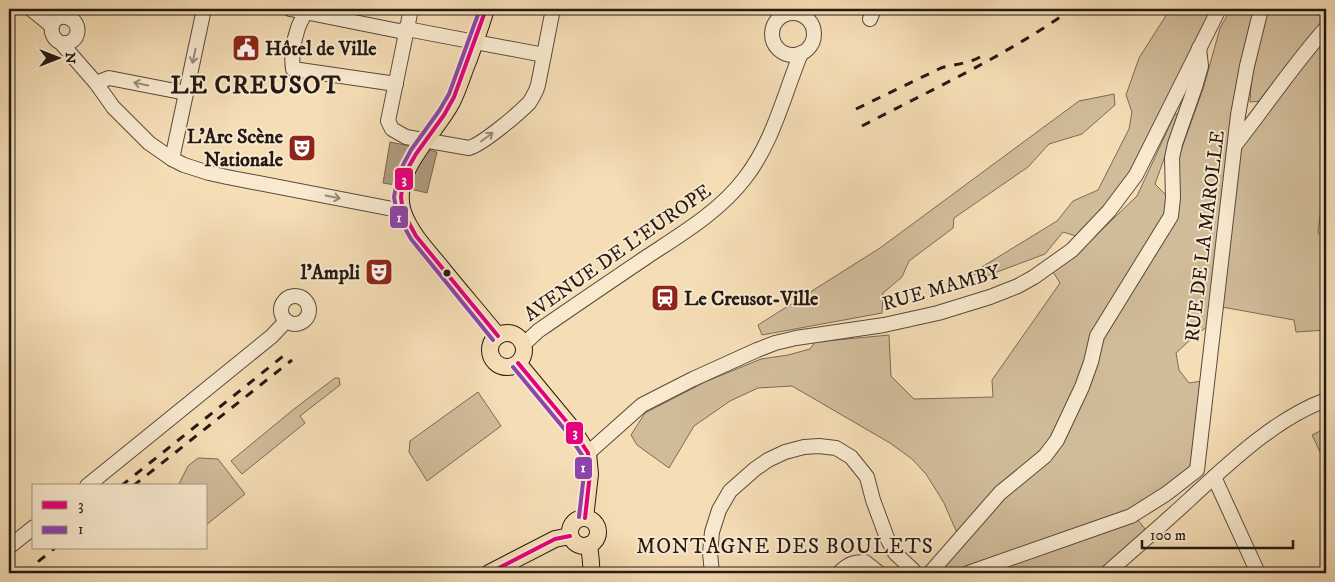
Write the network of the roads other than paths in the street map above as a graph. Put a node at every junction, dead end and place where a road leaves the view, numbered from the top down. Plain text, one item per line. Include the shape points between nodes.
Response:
1 (31, 9) edge
2 (204, 9) edge
3 (290, 9) edge
4 (332, 9) edge
5 (411, 9) edge
6 (486, 9) edge
7 (553, 9) edge
8 (1219, 9) edge
9 (1261, 9) edge
10 (306, 10) edge
11 (784, 12) edge
12 (800, 12) edge
13 (64, 16) edge
14 (1326, 28) edge
15 (407, 29) junction
16 (75, 39) junction
17 (475, 42) junction
18 (61, 43) junction
19 (1199, 48) junction
20 (783, 52) junction
21 (801, 53) junction
22 (544, 55) junction
23 (96, 83) junction
24 (396, 84) junction
25 (788, 85) junction
26 (186, 93) junction
27 (425, 141) junction
28 (1234, 146) junction
29 (172, 159) junction
30 (403, 211) junction
31 (286, 321) dead end
32 (498, 336) junction
33 (523, 345) junction
34 (521, 367) junction
35 (1326, 400) edge
36 (588, 454) junction
37 (1214, 477) junction
38 (89, 484) edge
39 (585, 518) junction
40 (32, 529) edge
41 (570, 536) junction
42 (589, 545) junction
43 (9, 547) edge
44 (489, 573) edge
45 (591, 573) edge
46 (712, 573) edge
47 (839, 573) edge
48 (879, 573) edge
49 (913, 573) edge
50 (930, 573) edge
51 (968, 573) edge
52 (1107, 573) edge
53 (1258, 573) edge

1 - 13 street
2 -> 26 street
3 - 10 street
4 - 15 street via 401,23
5 - 15 street
6 - 17 main road
7 - 22 street
8 - 19 street, RUE MAMBY
9 - 28 street, RUE DE LA MAROLLE via 1247,66
10 - 15 street via 399,31
10 - 24 street via 291,60 293,69
11 - 12 street
11 - 20 street via 772,35
12 - 21 street via 810,22 814,34 810,46
13 - 16 street via 77,26
13 - 18 street via 51,30 54,39
14 - 28 street
15 - 17 street
15 - 24 street
16 - 18 street
16 - 23 street
17 - 22 street
17 - 27 main road via 457,91
18 - 23 street
19 - 36 street, RUE MAMBY via 1136,175 1109,211 1072,250 1034,278 990,297 938,313 796,338 757,350 642,405
19 - 50 street via 1201,66 1172,158 1171,216 1097,336 1082,387 1057,440 1045,456 1000,492
20 - 21 street
20 - 25 street, AVENUE DE L'EUROPE
21 - 25 street, AVENUE DE L'EUROPE
27 -> 22 street via 469,148 483,141 532,98
26 -> 23 street via 109,78
23 - 29 street via 133,128
24 - 27 street via 388,121 392,129 406,138
25 - 33 street, AVENUE DE L'EUROPE via 774,129 746,177 726,200 694,226 538,331
26 - 29 street
27 - 30 main road via 403,183
28 - 51 street, RUE DE LA MAROLLE via 1197,470 1131,516
29 -> 30 street via 209,173
30 - 32 main road via 422,245
31 - 38 street via 272,336
32 - 33 main road via 513,334
32 - 34 main road via 491,343 491,358 503,367
33 - 34 main road
34 - 36 main road via 571,427
35 - 37 street via 1305,408 1276,426
36 - 39 main road via 590,474
37 - 52 street
37 - 53 street
39 - 41 main road via 573,523
39 - 42 main road via 594,522 598,530 596,539
40 - 43 street
41 - 42 main road via 576,544
41 - 44 main road via 555,539
42 - 45 main road
46 - 49 street via 712,532 730,491 768,460 785,452 820,446 836,448 851,457 867,477 887,538 895,553
47 - 48 street via 854,562 865,562

